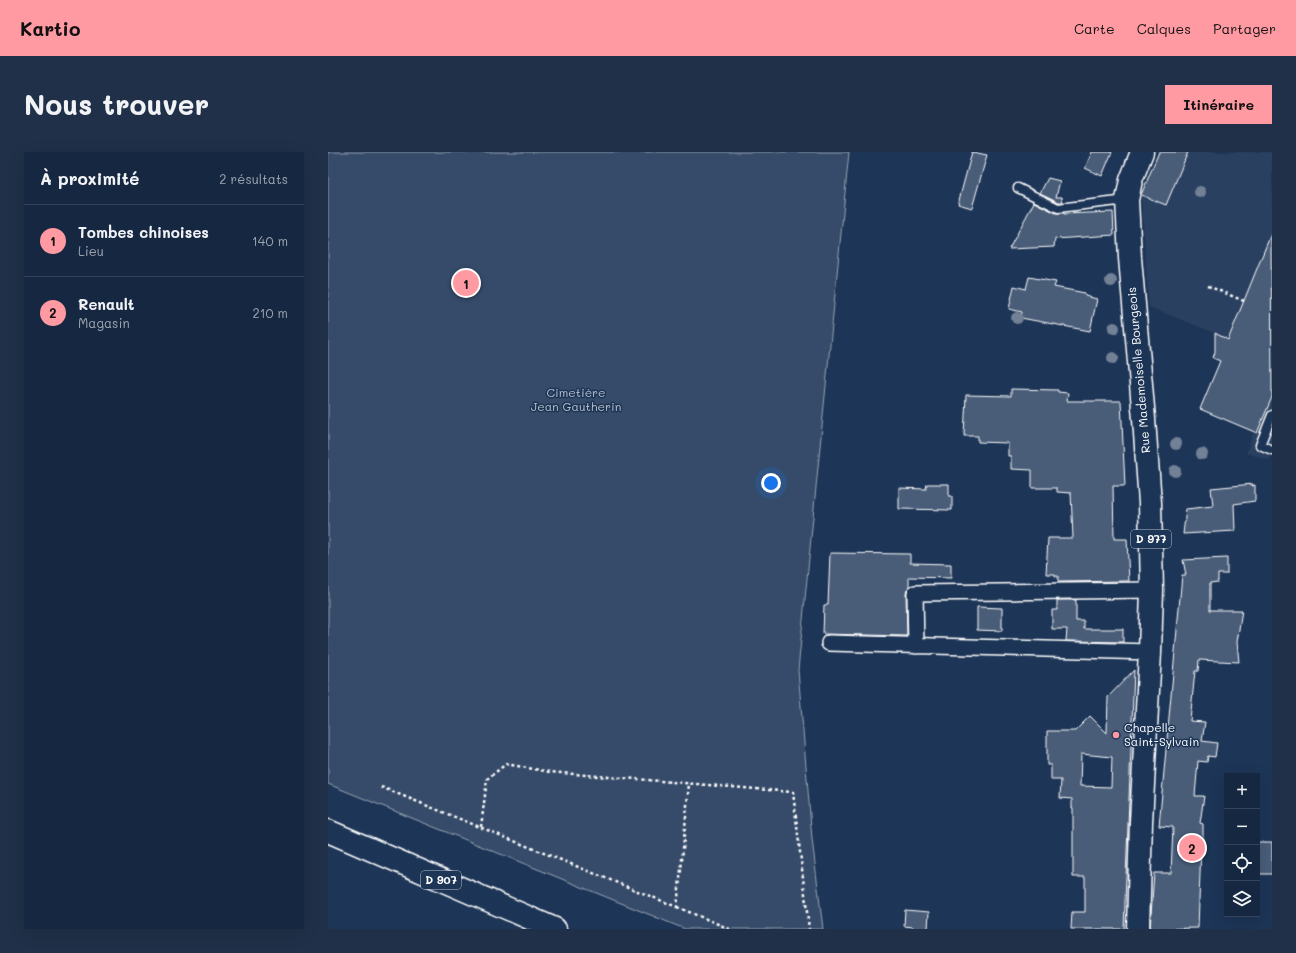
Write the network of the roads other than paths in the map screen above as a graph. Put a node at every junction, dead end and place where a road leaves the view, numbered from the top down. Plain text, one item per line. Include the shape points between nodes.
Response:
1 (1142, 152) edge
2 (1018, 188) dead end
3 (1128, 200) junction
4 (1272, 415) edge
5 (1271, 449) edge
6 (1152, 590) junction
7 (829, 643) dead end
8 (916, 646) junction
9 (1150, 652) junction
10 (328, 830) edge
11 (555, 929) edge
12 (1138, 929) edge

1 - 3 main road, Rue Mademoiselle Bourgeois / D 977 via 1131,180
2 - 3 lane via 1058,208
3 - 6 main road, Rue Mademoiselle Bourgeois / D 977 via 1130,258 1150,503
4 - 5 lane via 1260,445
6 - 8 street via 915,593
6 - 9 main road, Rue Mademoiselle Bourgeois / D 977
7 - 8 street
8 - 9 street
9 - 12 main road, Rue Mademoiselle Bourgeois / D 977
10 - 11 main road, D 907

